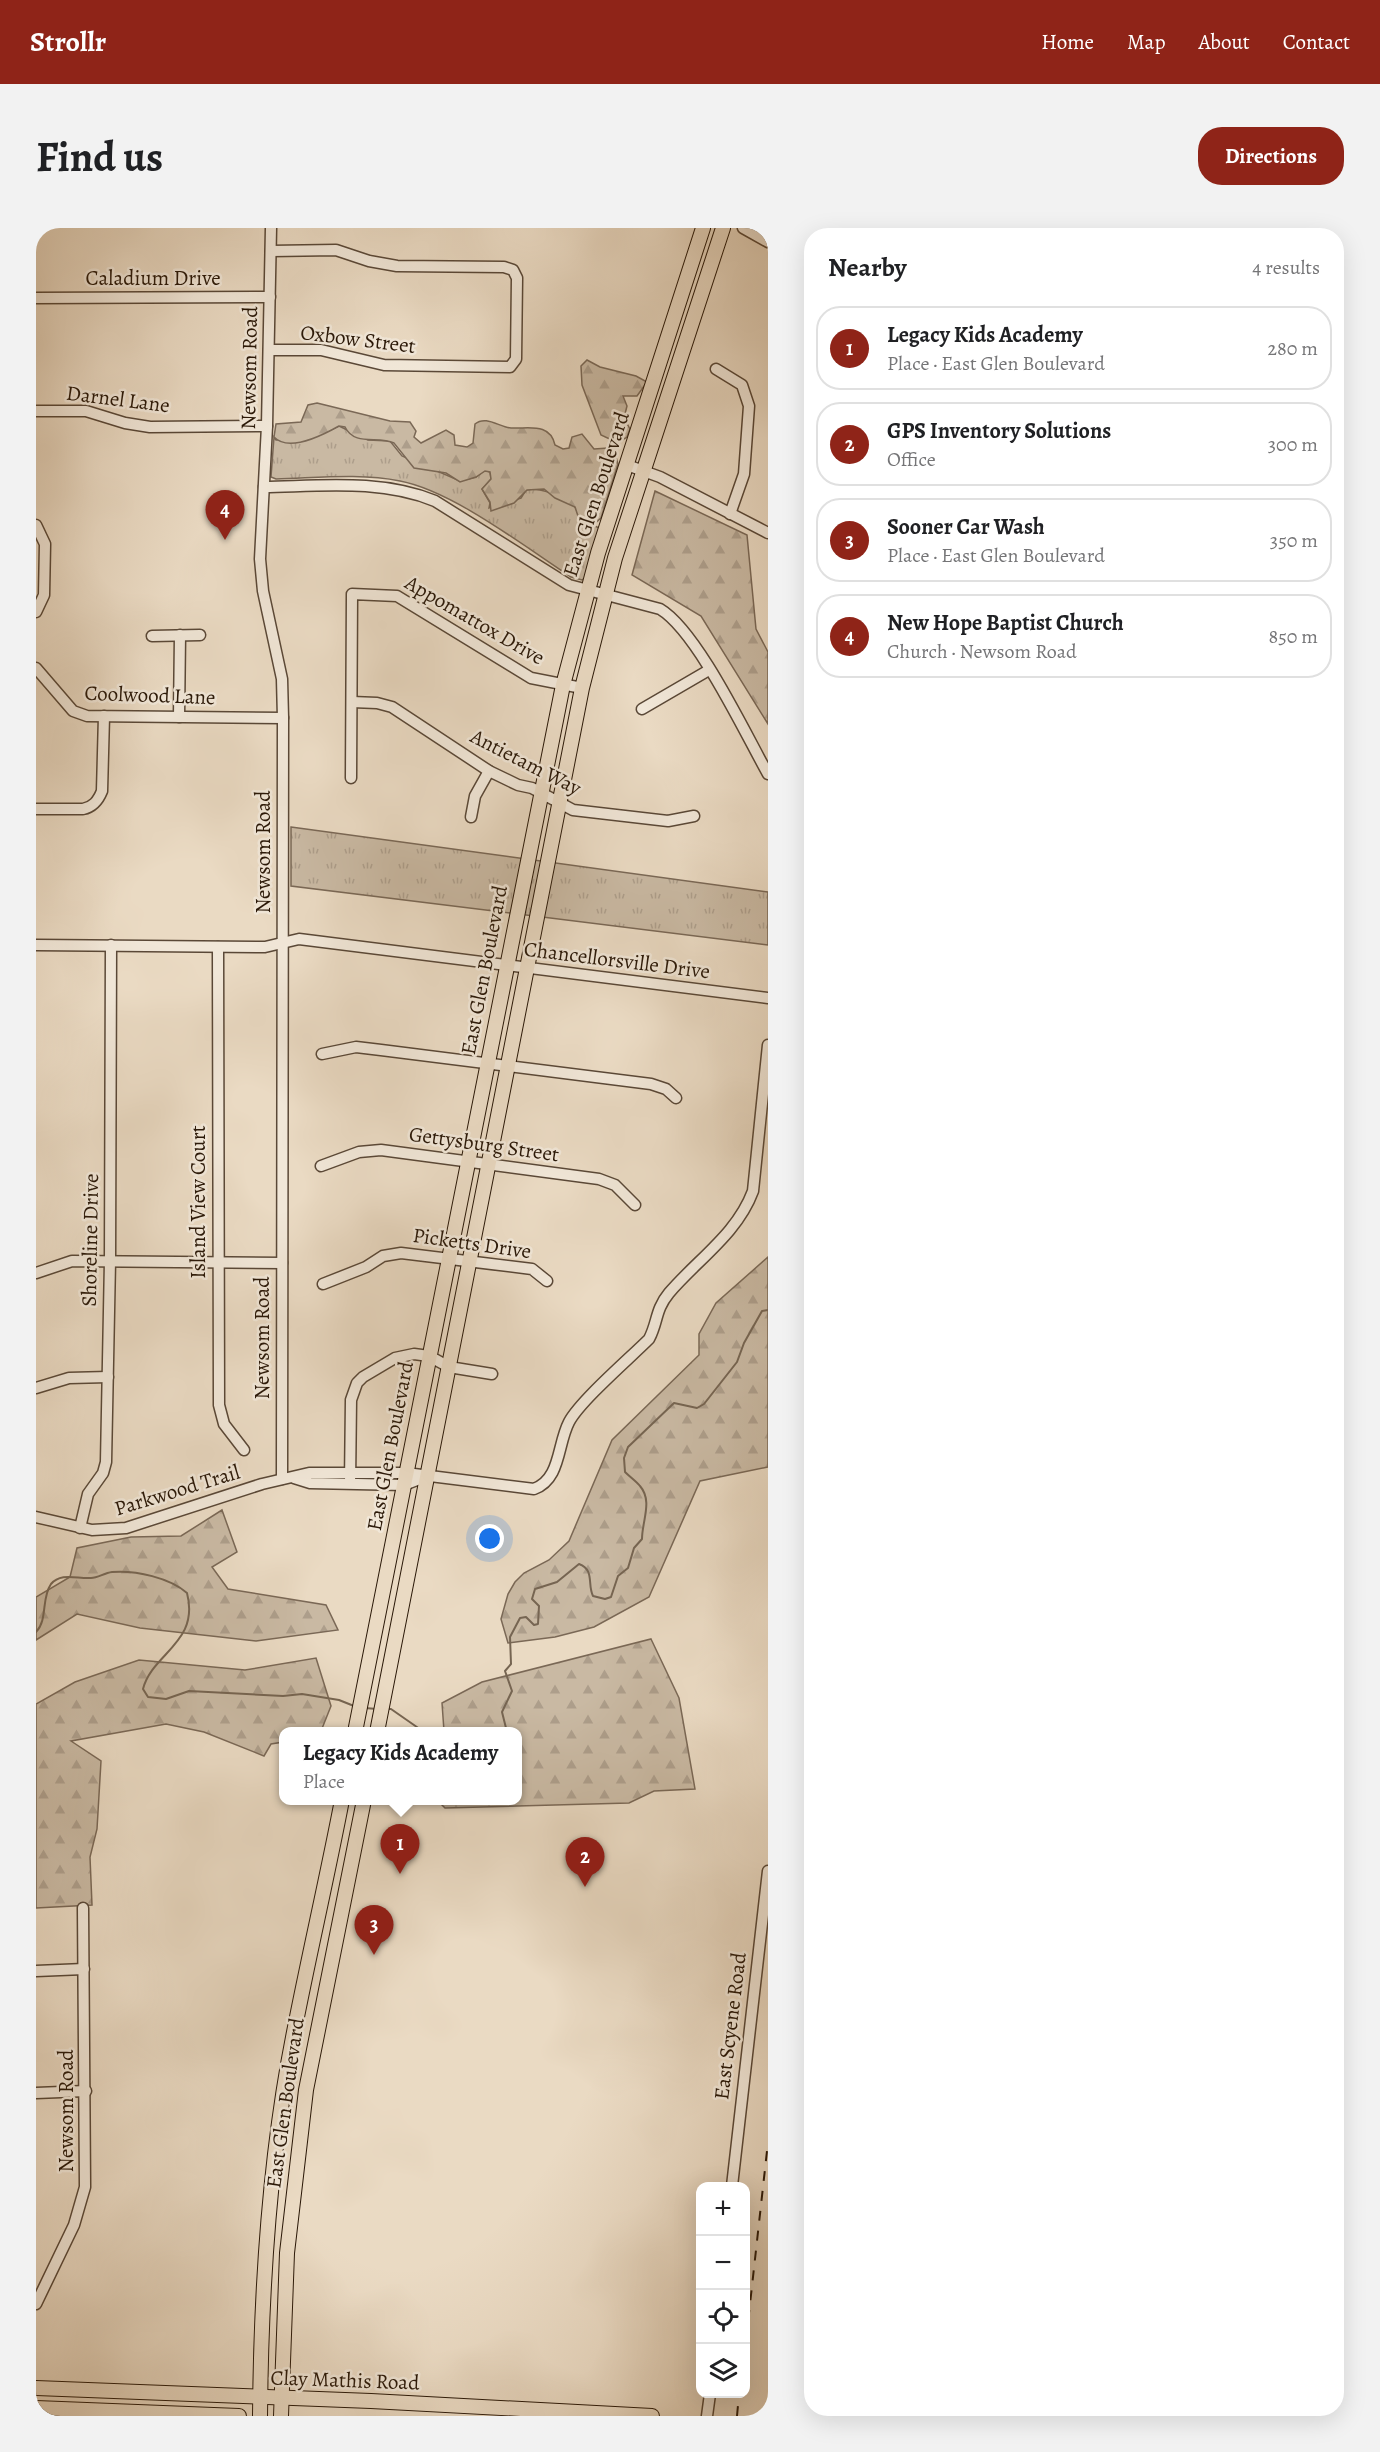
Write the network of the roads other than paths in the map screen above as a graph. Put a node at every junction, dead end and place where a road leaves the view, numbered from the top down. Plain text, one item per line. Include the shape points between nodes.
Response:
1 (271, 228) edge
2 (703, 228) edge
3 (723, 228) edge
4 (743, 228) edge
5 (768, 242) edge
6 (271, 251) junction
7 (270, 297) junction
8 (36, 298) edge
9 (269, 350) junction
10 (716, 369) dead end
11 (36, 411) edge
12 (267, 426) junction
13 (627, 465) junction
14 (644, 471) junction
15 (264, 487) junction
16 (730, 514) junction
17 (36, 525) edge
18 (768, 533) edge
19 (587, 590) junction
20 (605, 595) junction
21 (36, 612) edge
22 (180, 635) junction
23 (200, 635) dead end
24 (152, 636) dead end
25 (36, 668) edge
26 (710, 670) junction
27 (563, 686) junction
28 (582, 688) junction
29 (352, 702) junction
30 (642, 709) dead end
31 (104, 716) junction
32 (179, 717) junction
33 (283, 718) junction
34 (489, 771) junction
35 (768, 774) edge
36 (351, 778) dead end
37 (541, 792) junction
38 (560, 804) junction
39 (36, 809) edge
40 (693, 816) dead end
41 (471, 817) dead end
42 (282, 941) junction
43 (36, 945) edge
44 (111, 945) junction
45 (218, 947) junction
46 (506, 966) junction
47 (527, 969) junction
48 (768, 998) edge
49 (768, 1045) edge
50 (322, 1054) dead end
51 (487, 1064) junction
52 (508, 1067) junction
53 (676, 1098) dead end
54 (468, 1162) junction
55 (489, 1165) junction
56 (321, 1166) dead end
57 (635, 1205) dead end
58 (448, 1260) junction
59 (110, 1261) junction
60 (217, 1261) junction
61 (282, 1263) junction
62 (469, 1263) junction
63 (36, 1273) edge
64 (547, 1281) dead end
65 (324, 1284) dead end
66 (429, 1356) junction
67 (449, 1367) junction
68 (492, 1374) dead end
69 (108, 1377) junction
70 (36, 1388) edge
71 (244, 1450) dead end
72 (428, 1476) junction
73 (288, 1478) junction
74 (350, 1478) junction
75 (405, 1479) junction
76 (36, 1517) edge
77 (80, 1528) junction
78 (356, 1727) edge
79 (378, 1727) edge
80 (341, 1805) edge
81 (363, 1805) edge
82 (768, 1871) edge
83 (83, 1908) dead end
84 (315, 1934) junction
85 (336, 1938) junction
86 (84, 1969) junction
87 (36, 1971) edge
88 (86, 2091) junction
89 (36, 2093) edge
90 (733, 2182) edge
91 (36, 2304) edge
92 (36, 2388) edge
93 (260, 2398) junction
94 (709, 2398) edge
95 (281, 2399) junction
96 (36, 2408) edge
97 (239, 2416) edge
98 (260, 2416) edge
99 (281, 2416) edge
100 (652, 2416) edge
101 (707, 2416) edge

1 - 6 street, Newsom Road
2 - 13 main road, East Glen Boulevard
3 - 14 main road, East Glen Boulevard
4 - 5 street
6 - 7 street, Newsom Road
6 - 9 street, Oxbow Street via 336,250 396,266 504,267 513,270 517,278 514,364 510,367 384,365 321,350
7 - 8 street, Caladium Drive
7 - 9 street, Newsom Road
9 - 12 street, Newsom Road
10 - 16 street via 742,385 749,406 744,474
11 - 12 street, Darnel Lane via 86,411 150,427
12 - 15 street, Newsom Road
13 - 14 street
13 - 19 main road, East Glen Boulevard
14 - 16 street
14 - 20 main road, East Glen Boulevard
15 - 19 street via 379,486 419,494 569,585
15 - 33 street, Newsom Road via 260,559 282,680
16 - 18 street
17 - 21 street via 45,544 44,595
19 - 20 street
19 - 27 main road, East Glen Boulevard
20 - 26 street via 669,615
20 - 28 main road, East Glen Boulevard
22 - 23 street
22 - 24 street
22 - 32 street
25 - 31 street, Coolwood Lane via 73,711
26 - 30 street
26 - 35 street
27 - 28 street, Appomattox Drive
27 - 29 street, Appomattox Drive via 531,678 397,596 352,594
27 - 37 main road, East Glen Boulevard
28 - 38 main road, East Glen Boulevard
29 - 34 street, Antietam Way via 392,707
29 - 36 street, Appomattox Drive
31 - 32 street, Coolwood Lane
31 - 39 street via 100,798 83,809
32 - 33 street, Coolwood Lane
33 - 42 street, Newsom Road
34 - 37 street, Antietam Way
34 - 41 street via 475,796
37 - 38 street, Antietam Way
37 - 46 main road, East Glen Boulevard
38 - 40 street, Antietam Way via 573,810 668,821
38 - 47 main road, East Glen Boulevard
42 - 45 street, Chancellorsville Drive via 265,947
42 - 46 street, Chancellorsville Drive via 317,940
42 - 61 street, Newsom Road
43 - 44 street, Chancellorsville Drive
44 - 45 street, Chancellorsville Drive
44 - 59 street, Shoreline Drive
45 - 60 street, Island View Court
46 - 47 street, Chancellorsville Drive
46 - 51 main road, East Glen Boulevard
47 - 48 street, Chancellorsville Drive
47 - 52 main road, East Glen Boulevard
49 - 72 street, Parkwood Trail via 753,1191 748,1205 731,1229 668,1294 656,1313 649,1339 570,1420 552,1476 534,1489
50 - 51 street via 356,1047
51 - 52 street
51 - 54 main road, East Glen Boulevard
52 - 53 street via 651,1084
52 - 55 main road, East Glen Boulevard
54 - 55 street, Gettysburg Street
54 - 56 street, Gettysburg Street via 369,1150
54 - 58 main road, East Glen Boulevard
55 - 57 street, Gettysburg Street via 599,1179 615,1185
55 - 62 main road, East Glen Boulevard
58 - 62 street, Picketts Drive
58 - 65 street, Picketts Drive via 391,1254
58 - 66 main road, East Glen Boulevard
59 - 60 street
59 - 63 street via 72,1261
59 - 69 street, Shoreline Drive
60 - 61 street
60 - 71 street, Island View Court via 219,1405 225,1424
61 - 73 street, Newsom Road
62 - 64 street, Picketts Drive via 532,1269
62 - 67 main road, East Glen Boulevard
66 - 67 street
66 - 74 street via 400,1355 357,1383 351,1400
66 - 75 main road, East Glen Boulevard
67 - 68 street
67 - 72 main road, East Glen Boulevard
69 - 70 street via 69,1378
69 - 77 street, Shoreline Drive via 105,1468 88,1494
72 - 75 street, Parkwood Trail
72 - 79 main road, East Glen Boulevard
73 - 74 street, Parkwood Trail via 309,1473
73 - 77 street, Parkwood Trail via 126,1528
74 - 75 street, Parkwood Trail
75 - 78 main road, East Glen Boulevard
76 - 77 street, Parkwood Trail
80 - 84 main road, East Glen Boulevard
81 - 85 main road, East Glen Boulevard
82 - 90 street, East Scyene Road
83 - 86 street, Newsom Road
84 - 85 main road
84 - 93 main road, East Glen Boulevard via 293,2033 271,2197 263,2288
85 - 95 main road, East Glen Boulevard via 308,2078 294,2181 284,2295
86 - 87 street
86 - 88 street, Newsom Road
88 - 89 street
88 - 91 street, Newsom Road via 85,2187 74,2225
92 - 93 main road, Clay Mathis Road
93 - 95 main road, Clay Mathis Road
93 - 98 main road, East Glen Boulevard
94 - 101 street
95 - 99 main road, East Glen Boulevard
95 - 100 main road, Clay Mathis Road
96 - 97 main road

